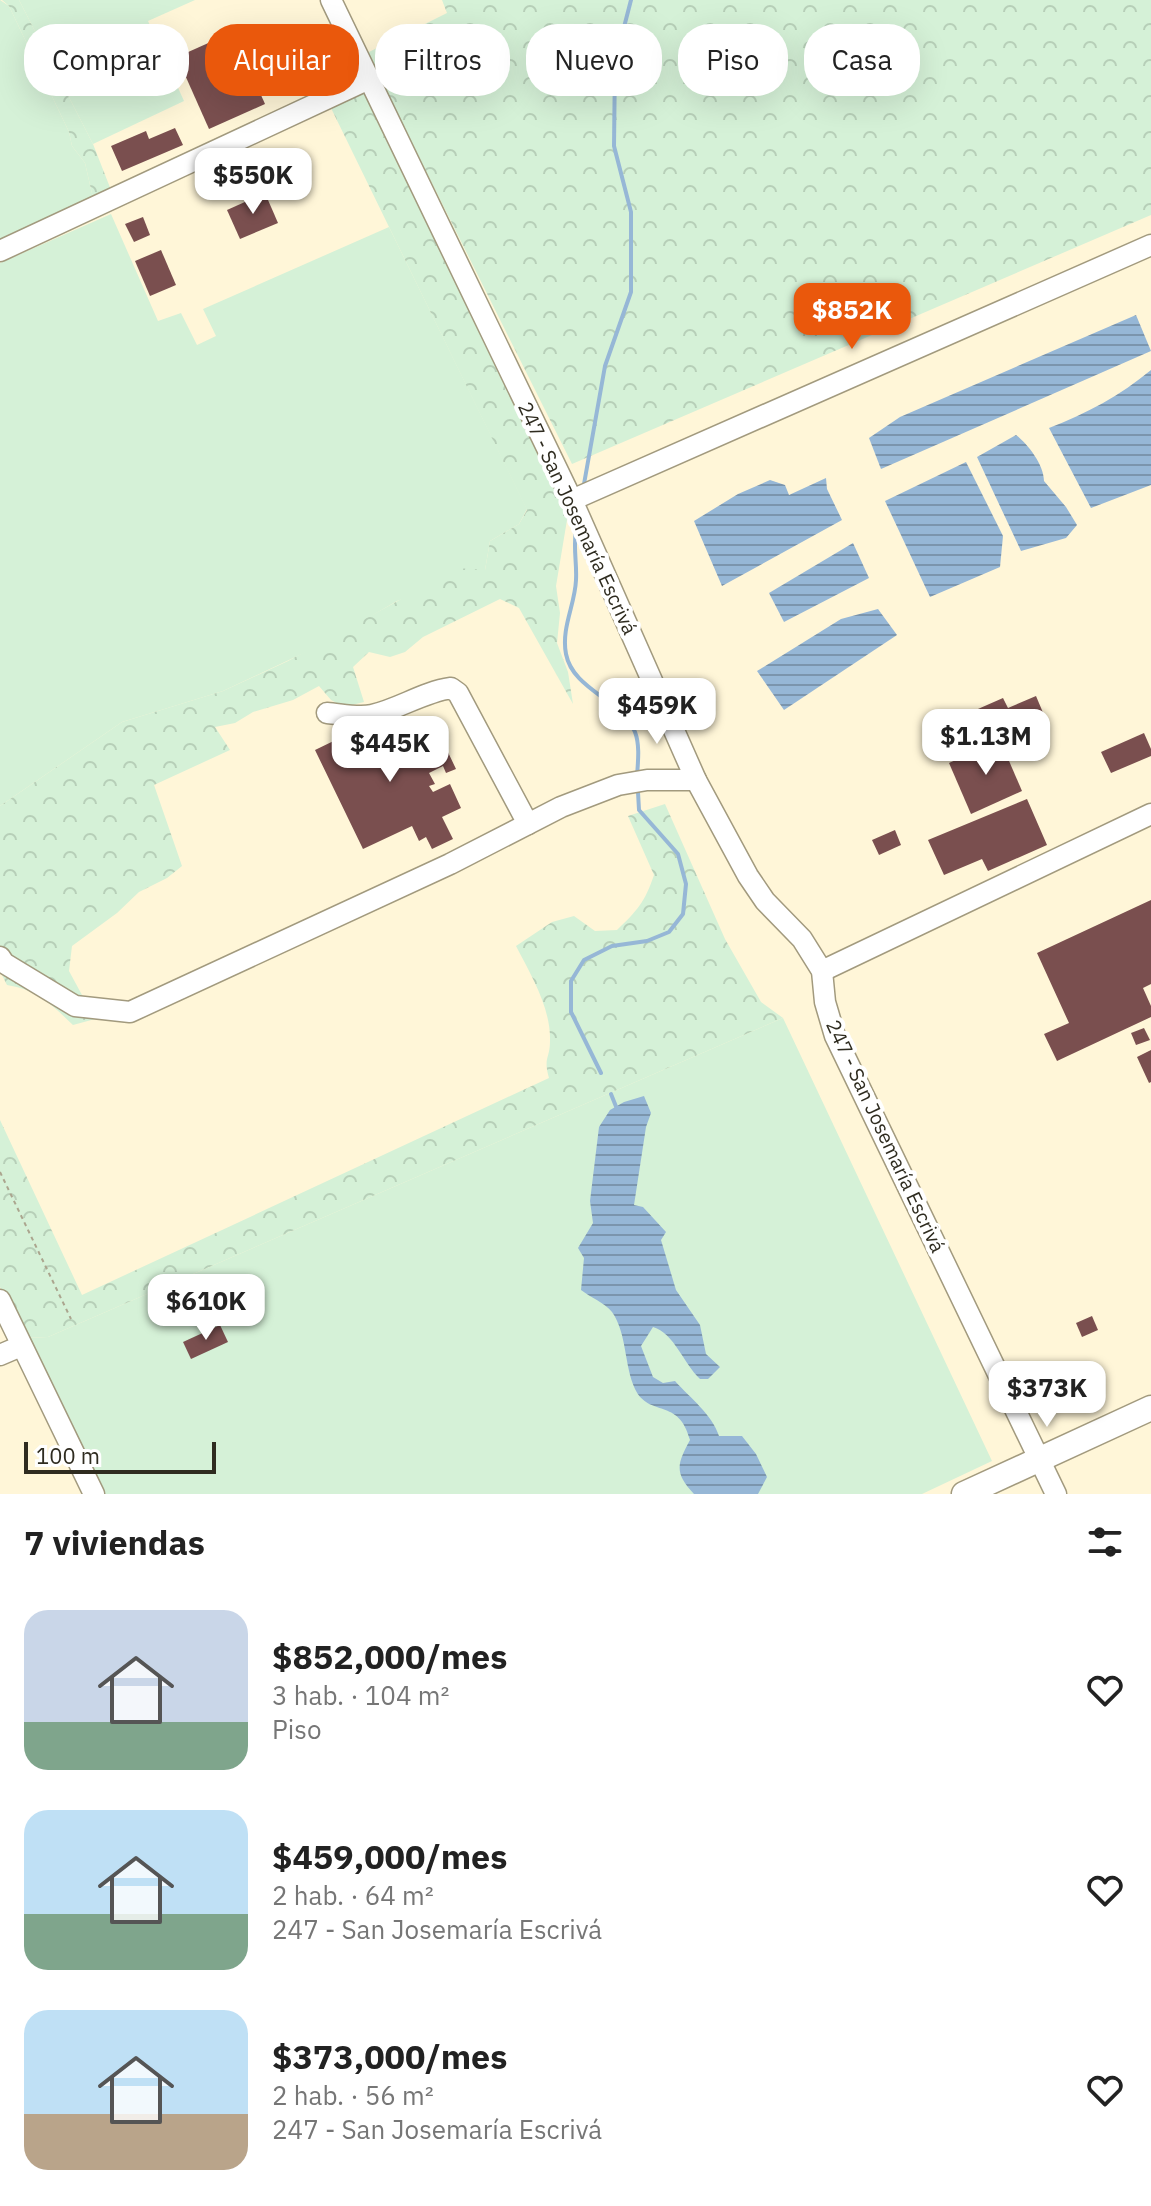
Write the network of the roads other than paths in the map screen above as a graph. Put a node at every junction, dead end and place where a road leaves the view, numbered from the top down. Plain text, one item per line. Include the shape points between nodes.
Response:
1 (331, 0) edge
2 (369, 79) junction
3 (1151, 245) edge
4 (0, 251) edge
5 (572, 500) junction
6 (327, 713) dead end
7 (696, 780) junction
8 (1151, 814) edge
9 (528, 824) junction
10 (0, 957) edge
11 (822, 971) junction
12 (0, 1300) edge
13 (21, 1346) junction
14 (0, 1355) edge
15 (1151, 1408) edge
16 (1039, 1459) junction
17 (94, 1494) edge
18 (964, 1494) edge
19 (1056, 1494) edge

1 - 2 street, 247 - San Josemaría Escrivá
2 - 4 street
2 - 5 street, 247 - San Josemaría Escrivá
3 - 5 street
5 - 7 street, 247 - San Josemaría Escrivá
6 - 9 street via 375,715 451,688
7 - 9 street via 618,785
7 - 11 street, 247 - San Josemaría Escrivá via 748,876
8 - 11 street
9 - 10 street via 130,1012 75,1006
11 - 16 street, 247 - San Josemaría Escrivá via 835,1036
12 - 13 street
13 - 14 street
13 - 17 street
15 - 16 main road
16 - 18 main road
16 - 19 street, 247 - San Josemaría Escrivá

